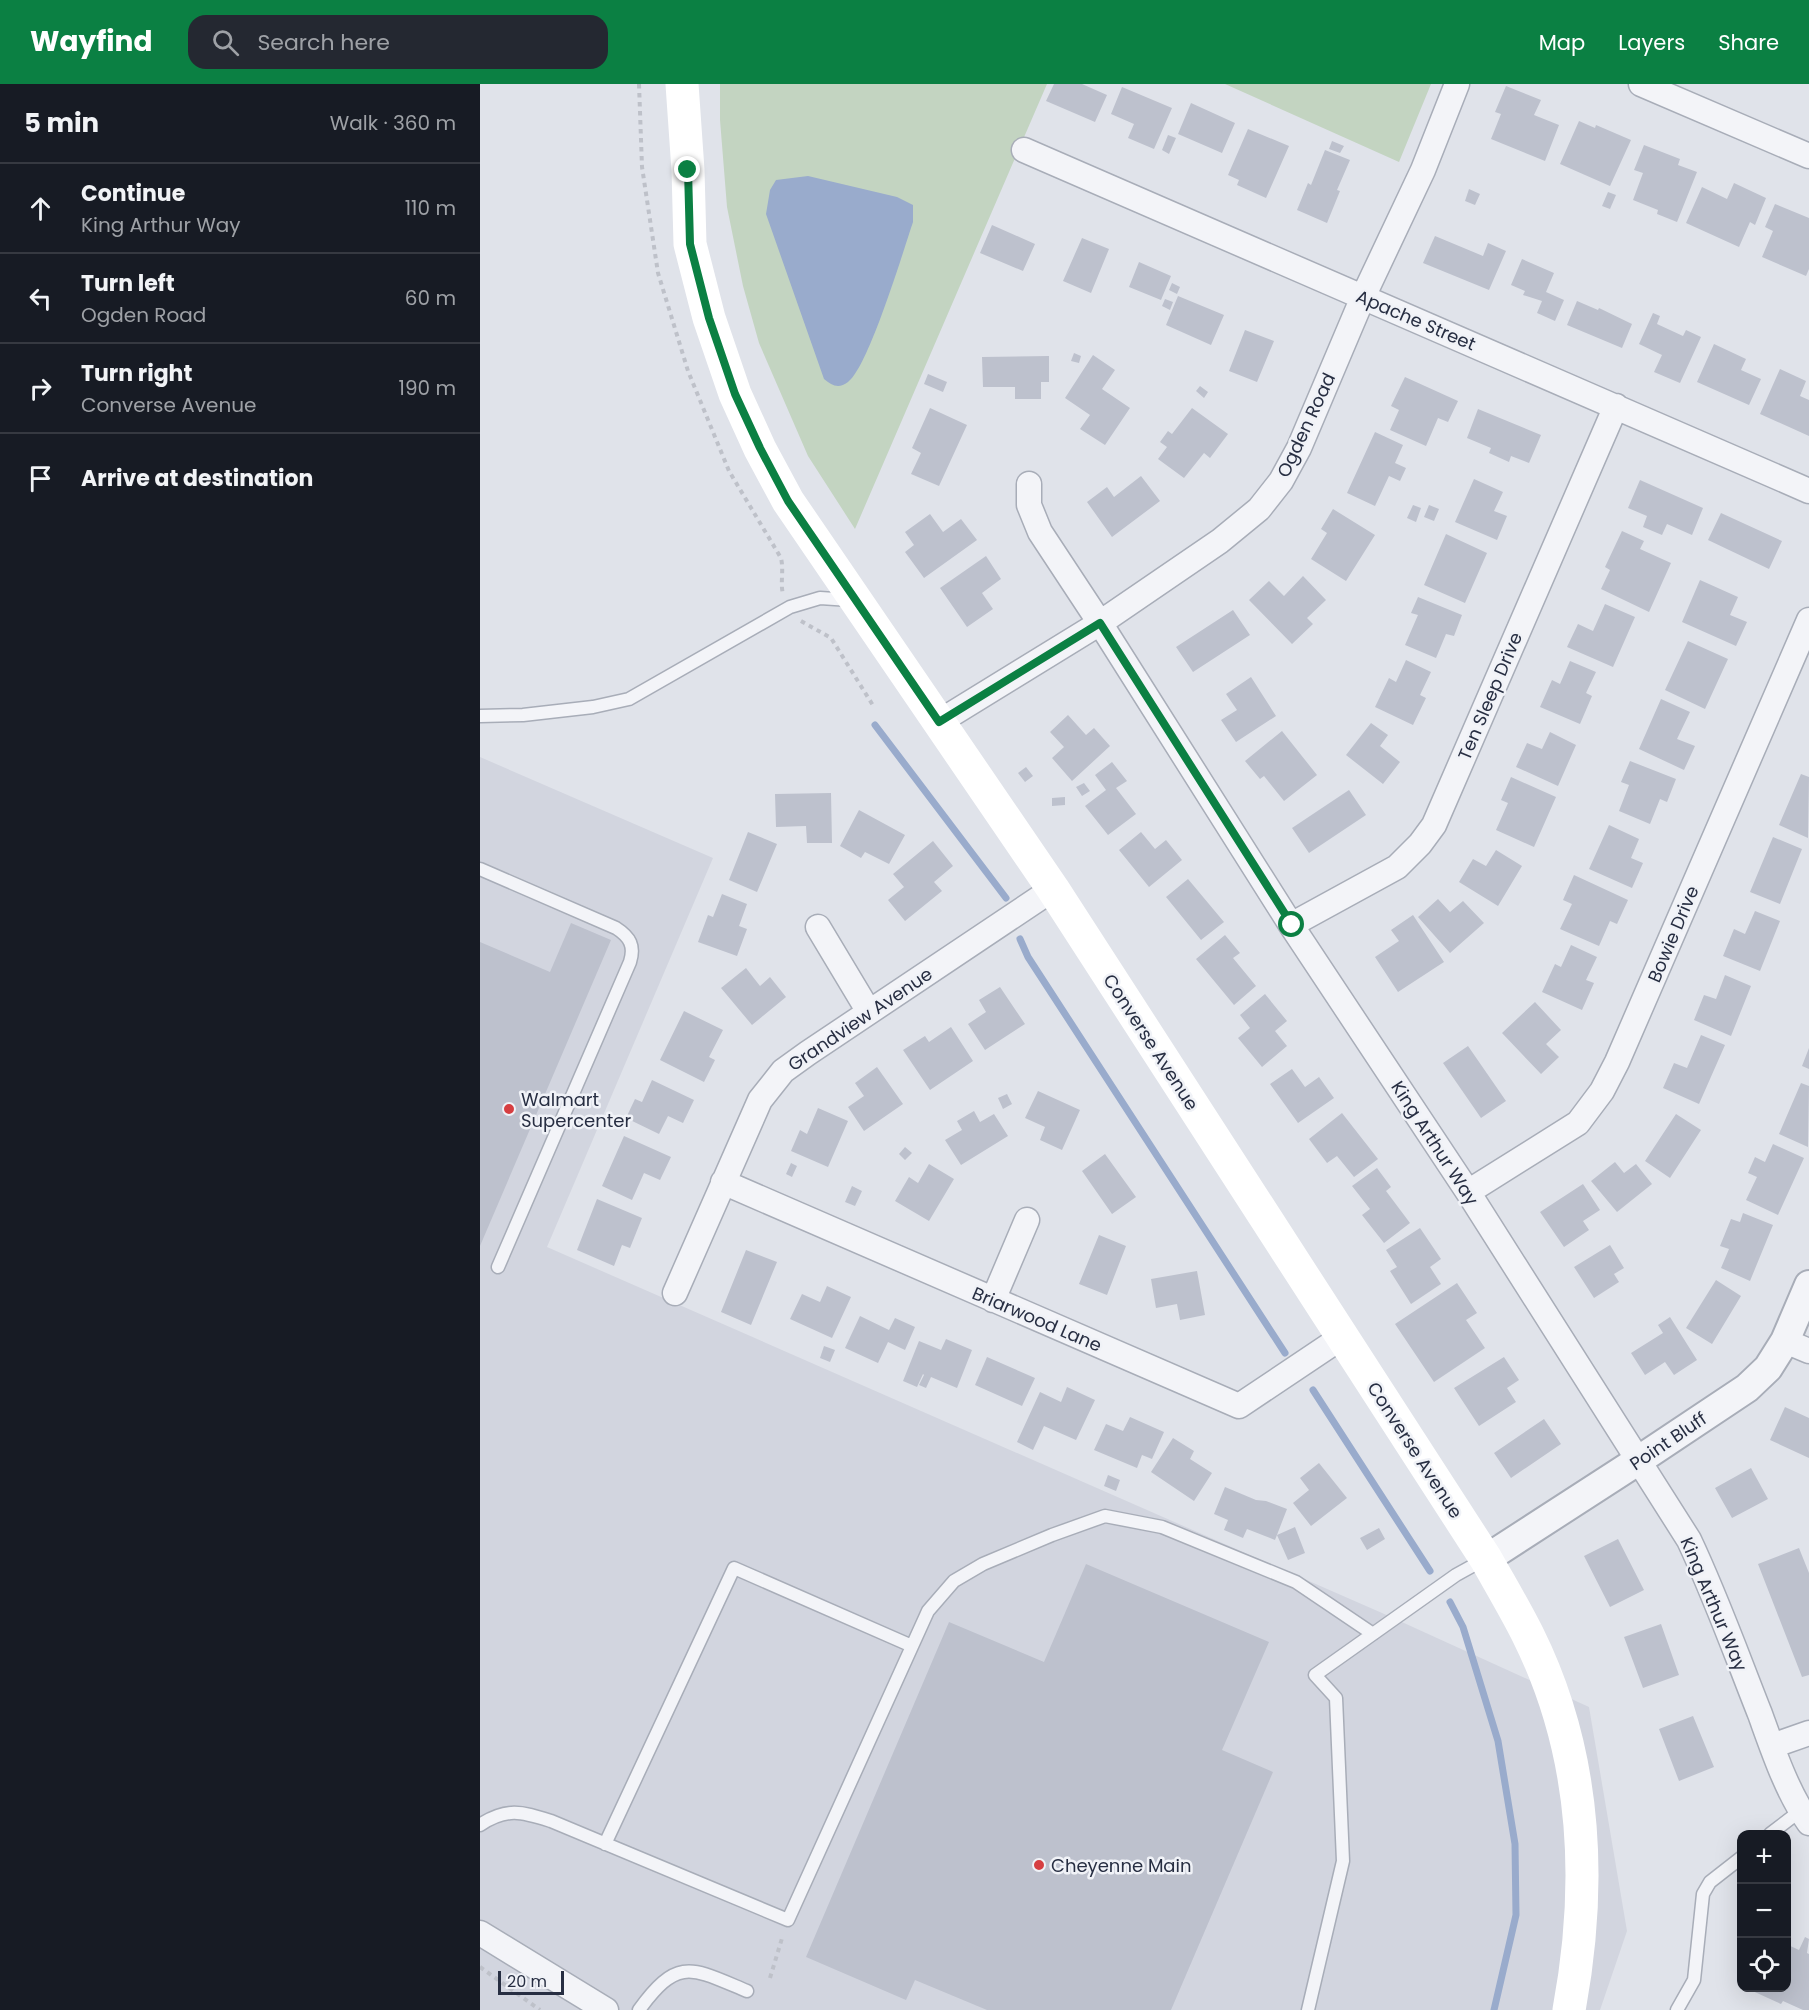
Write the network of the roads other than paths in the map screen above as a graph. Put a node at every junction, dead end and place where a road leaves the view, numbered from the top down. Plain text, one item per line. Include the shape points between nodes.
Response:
1 (682, 84) edge
2 (1457, 84) edge
3 (1641, 84) edge
4 (1024, 150) dead end
5 (1809, 156) edge
6 (1363, 297) junction
7 (1616, 406) junction
8 (1029, 484) dead end
9 (1809, 491) edge
10 (855, 601) junction
11 (1809, 620) edge
12 (1100, 623) junction
13 (480, 716) edge
14 (939, 722) junction
15 (480, 869) edge
16 (1053, 889) junction
17 (1292, 925) junction
18 (818, 927) dead end
19 (869, 1012) junction
20 (723, 1182) junction
21 (1468, 1192) junction
22 (1027, 1220) dead end
23 (498, 1266) dead end
24 (1809, 1285) edge
25 (675, 1293) dead end
26 (993, 1300) junction
27 (1342, 1337) junction
28 (1797, 1346) edge
29 (1640, 1460) junction
30 (1486, 1559) junction
31 (1373, 1634) junction
32 (912, 1646) junction
33 (1809, 1733) edge
34 (1772, 1746) junction
35 (1805, 1817) edge
36 (480, 1825) edge
37 (1778, 1830) edge
38 (605, 1844) junction
39 (1737, 1861) edge
40 (480, 1932) edge
41 (747, 1991) dead end
42 (606, 2010) edge
43 (639, 2010) edge
44 (1308, 2010) edge
45 (1569, 2010) edge
46 (1677, 2010) edge

1 - 10 main road, Converse Avenue via 690,244 735,394 788,501
2 - 6 street, Ogden Road via 1423,170
3 - 5 street
4 - 6 street, Apache Street
6 - 7 street, Apache Street
6 - 12 street, Ogden Road via 1299,448 1281,481 1258,510 1220,541
7 - 9 street, Apache Street
7 - 17 street, Ten Sleep Drive via 1434,825 1397,867
8 - 12 street, King Arthur Way via 1029,505 1040,532
10 - 13 lane via 820,598 790,607 629,699 523,716
10 - 14 main road, Converse Avenue
11 - 21 street, Bowie Drive via 1602,1092 1578,1123
12 - 14 street, Ogden Road
12 - 17 street, King Arthur Way
14 - 16 main road, Converse Avenue
15 - 23 lane via 616,928 632,945 630,962
16 - 19 street, Grandview Avenue
16 - 27 main road, Converse Avenue
17 - 21 street, King Arthur Way
18 - 19 street
19 - 20 street, Grandview Avenue via 783,1071 760,1100
20 - 25 street, Grandview Avenue
20 - 26 street, Briarwood Lane
21 - 29 street, King Arthur Way
22 - 26 street
24 - 28 street, Point Bluff
26 - 27 street, Briarwood Lane via 1239,1406
27 - 30 main road, Converse Avenue
28 - 29 street, Point Bluff via 1748,1388
29 - 30 street, Point Bluff
29 - 34 street, King Arthur Way via 1689,1540
30 - 31 lane via 1456,1575
30 - 45 main road, Converse Avenue via 1528,1635 1556,1701 1573,1764 1581,1825 1583,1895
31 - 32 lane via 1296,1582 1162,1527 1105,1516 1052,1534 954,1581 928,1611
31 - 44 lane via 1315,1675 1336,1698 1343,1861
32 - 38 lane via 788,1920
32 - 38 lane via 734,1568
33 - 34 street
34 - 35 street, King Arthur Way
35 - 37 lane
36 - 38 lane via 503,1814 524,1812
39 - 46 lane via 1710,1882 1703,1894 1694,1980
40 - 42 street
41 - 43 lane via 699,1973 678,1972 661,1983

